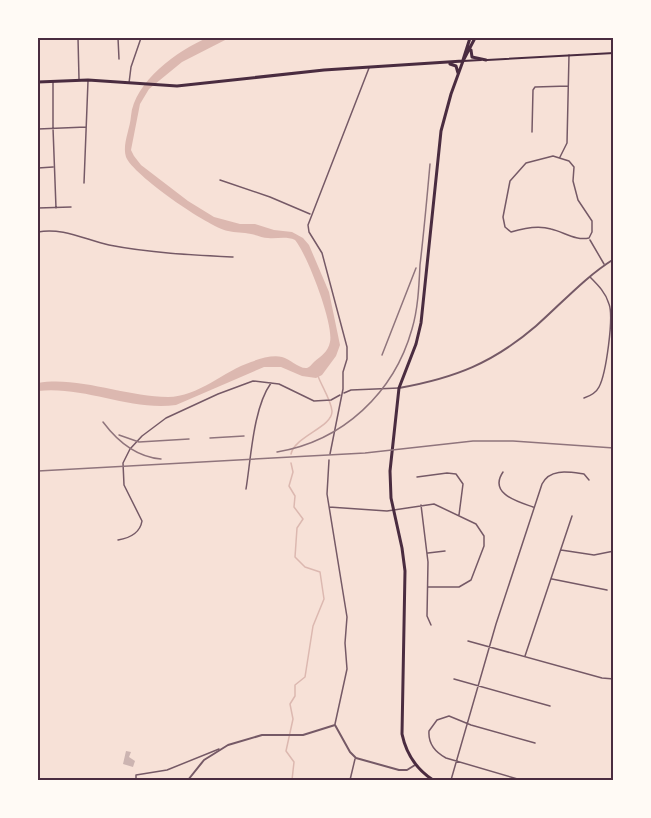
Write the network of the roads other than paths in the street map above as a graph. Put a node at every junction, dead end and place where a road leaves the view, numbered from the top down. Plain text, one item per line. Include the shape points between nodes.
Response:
1 (78, 38) edge
2 (118, 38) edge
3 (141, 38) edge
4 (470, 38) edge
5 (474, 39) edge
6 (38, 41) edge
7 (38, 45) edge
8 (614, 53) edge
9 (569, 55) junction
10 (119, 59) dead end
11 (486, 60) junction
12 (463, 61) junction
13 (436, 63) junction
14 (370, 66) junction
15 (458, 74) junction
16 (79, 80) junction
17 (88, 80) junction
18 (53, 81) junction
19 (38, 82) edge
20 (129, 83) junction
21 (569, 86) junction
22 (53, 128) junction
23 (87, 128) junction
24 (38, 129) edge
25 (532, 132) dead end
26 (560, 157) junction
27 (54, 167) junction
28 (38, 168) edge
29 (220, 180) dead end
30 (84, 183) dead end
31 (71, 207) dead end
32 (38, 208) edge
33 (56, 208) junction
34 (310, 215) junction
35 (38, 232) edge
36 (589, 238) junction
37 (233, 256) dead end
38 (614, 259) edge
39 (605, 265) junction
40 (590, 277) junction
41 (271, 382) junction
42 (399, 388) junction
43 (342, 394) junction
44 (584, 398) dead end
45 (330, 454) dead end
46 (329, 459) dead end
47 (503, 472) dead end
48 (417, 477) dead end
49 (589, 480) dead end
50 (246, 489) dead end
51 (421, 504) junction
52 (329, 507) junction
53 (534, 507) junction
54 (393, 510) junction
55 (459, 516) junction
56 (572, 516) dead end
57 (118, 540) dead end
58 (560, 550) junction
59 (445, 551) dead end
60 (614, 551) edge
61 (428, 553) junction
62 (551, 579) junction
63 (428, 587) junction
64 (607, 590) dead end
65 (431, 625) dead end
66 (468, 641) dead end
67 (490, 647) junction
68 (525, 657) junction
69 (454, 679) dead end
70 (614, 679) edge
71 (478, 686) junction
72 (550, 706) dead end
73 (468, 723) junction
74 (335, 725) junction
75 (535, 743) dead end
76 (219, 749) junction
77 (356, 758) junction
78 (457, 762) junction
79 (416, 765) junction
80 (136, 780) edge
81 (188, 780) edge
82 (350, 780) edge
83 (433, 780) edge
84 (451, 780) edge
85 (521, 780) edge

1 - 16 street
2 - 10 street
3 - 20 street
4 - 12 main road
5 - 11 main road via 471,56
5 - 12 main road
6 - 7 street
8 - 9 main road
9 - 11 main road
9 - 21 street
11 - 12 main road
12 - 13 main road
12 - 15 main road
13 - 14 main road
13 - 15 main road via 453,64
14 - 20 main road via 160,86
14 - 34 street
15 - 42 main road via 438,149 421,323
16 - 17 main road
16 - 18 main road
17 - 20 main road
17 - 23 street
18 - 19 main road
18 - 22 street
21 - 25 street via 535,87
21 - 26 street via 567,143
22 - 23 street
22 - 24 street
22 - 27 street
23 - 30 street
26 - 36 street via 574,167 578,200 592,222
26 - 36 street via 550,156 521,166 507,186 504,225 509,231 546,228 579,239
27 - 28 street
27 - 33 street
29 - 34 street
31 - 33 street
32 - 33 street
34 - 43 street via 308,229 322,253 346,342
35 - 37 street via 69,233 134,248
36 - 39 street
38 - 39 street
39 - 40 street
40 - 42 street via 522,337 484,363 445,378
40 - 44 street via 608,300 612,319 601,382 595,392
41 - 43 street via 310,400 331,400
41 - 50 street via 263,397 249,454
41 - 57 street via 253,381 218,394 166,418 142,436 125,457 122,471 142,525 133,536
42 - 43 street via 351,390
42 - 54 main road via 390,471
43 - 45 street
46 - 52 street
47 - 53 street via 500,484 504,495
48 - 55 street via 456,474 463,490
49 - 53 street via 584,474 549,475
51 - 54 street
51 - 55 street via 437,505
51 - 61 street
52 - 54 street
52 - 74 street via 348,616 347,669
53 - 67 street
54 - 79 main road via 405,571 401,727
55 - 63 street via 476,524 484,536 474,574 459,587
56 - 58 street
58 - 60 street via 586,555
58 - 62 street
59 - 61 street
61 - 63 street
62 - 64 street
62 - 68 street
63 - 65 street via 427,616
66 - 67 street
67 - 68 street
67 - 71 street
68 - 70 street
69 - 71 street
71 - 72 street
71 - 73 street
73 - 75 street
73 - 78 street
73 - 78 street via 445,716 433,723 429,731 434,748
74 - 76 street via 309,734 256,736
74 - 77 street
76 - 80 street via 167,770 136,775
76 - 81 street
77 - 79 street via 404,771
77 - 82 street
78 - 84 street
78 - 85 street
79 - 83 main road

